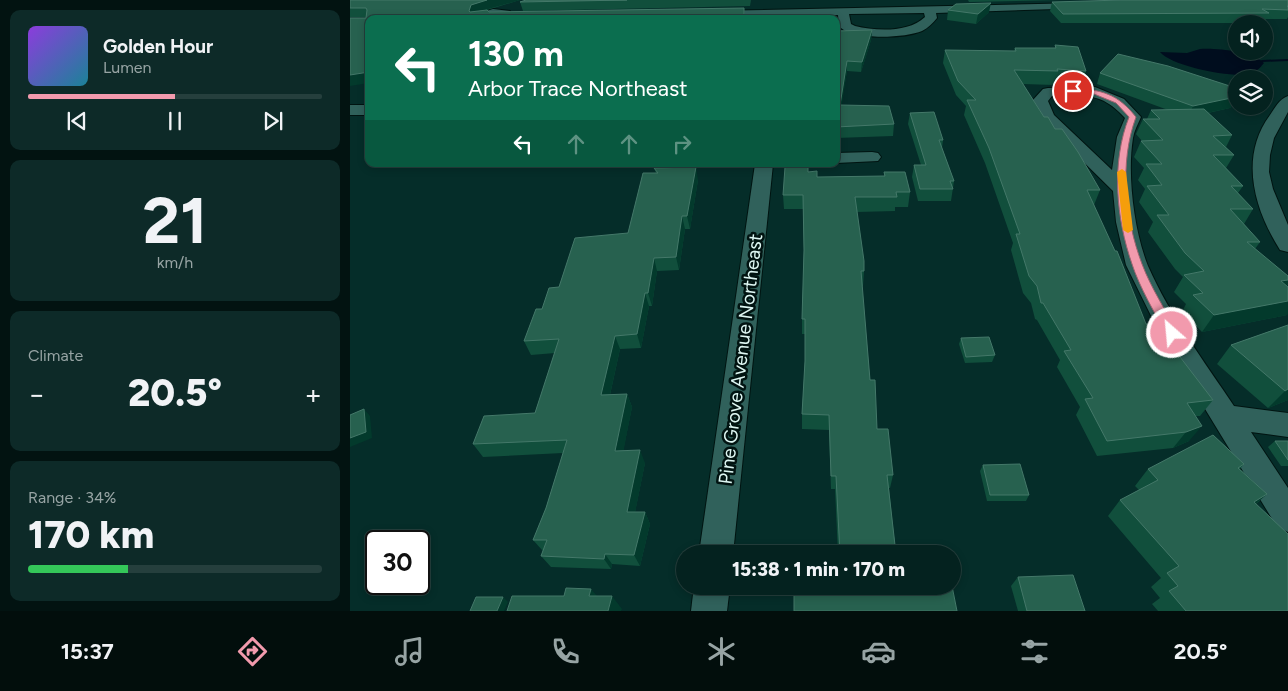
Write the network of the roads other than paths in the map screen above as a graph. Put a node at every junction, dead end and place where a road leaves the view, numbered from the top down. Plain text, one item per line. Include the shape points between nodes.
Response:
1 (772, 0) edge
2 (1099, 6) edge
3 (514, 7) dead end
4 (930, 9) junction
5 (844, 11) junction
6 (704, 14) edge
7 (482, 15) edge
8 (498, 15) edge
9 (502, 15) edge
10 (738, 15) edge
11 (772, 15) edge
12 (786, 15) edge
13 (1288, 101) edge
14 (350, 110) edge
15 (365, 110) edge
16 (872, 157) dead end
17 (840, 158) edge
18 (764, 167) edge
19 (1123, 190) junction
20 (1288, 245) edge
21 (1227, 417) junction
22 (1288, 424) edge
23 (1285, 505) edge
24 (717, 545) edge
25 (711, 595) edge
26 (709, 611) edge

1 - 11 street
2 - 4 street
3 - 9 street
4 - 5 street
4 - 5 street via 931,18 920,28 906,31 849,29 845,26
5 - 12 street
6 - 10 street
7 - 8 street via 489,12
13 - 20 street via 1274,118 1259,158 1272,216
14 - 15 street
16 - 17 street
18 - 24 street, Pine Grove Avenue Northeast
19 - 19 street via 1121,174 1125,137 1133,117 1119,102 1095,92 1048,92 1040,101 1047,118
19 - 21 street via 1126,222 1137,265 1172,333
21 - 22 street
21 - 23 street
25 - 26 street

